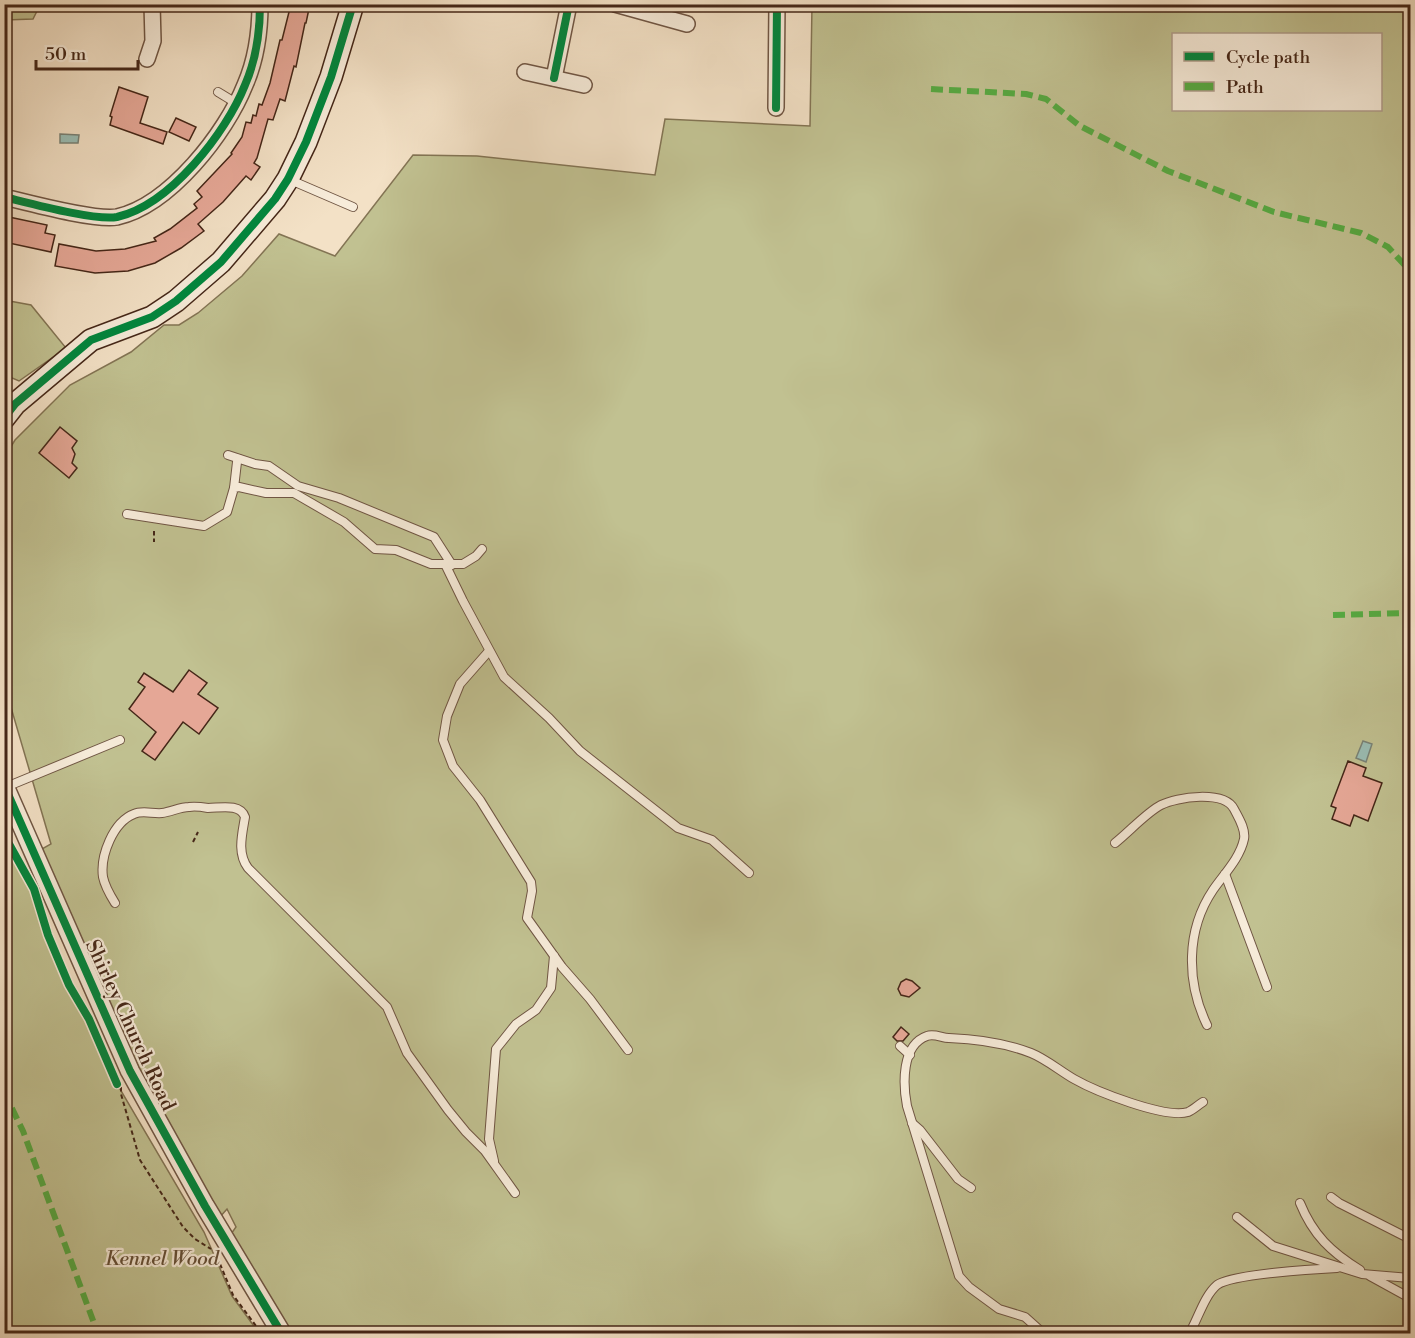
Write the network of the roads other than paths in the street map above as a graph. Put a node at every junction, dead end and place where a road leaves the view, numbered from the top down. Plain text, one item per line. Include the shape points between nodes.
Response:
1 (152, 4) edge
2 (260, 4) edge
3 (353, 4) edge
4 (569, 4) edge
5 (615, 4) edge
6 (777, 4) edge
7 (687, 24) dead end
8 (147, 59) dead end
9 (525, 72) dead end
10 (554, 78) junction
11 (584, 85) dead end
12 (218, 92) dead end
13 (236, 103) junction
14 (776, 108) dead end
15 (288, 179) junction
16 (4, 197) edge
17 (353, 207) dead end
18 (4, 418) edge
19 (228, 455) dead end
20 (239, 459) junction
21 (234, 488) junction
22 (127, 514) dead end
23 (482, 549) dead end
24 (449, 565) junction
25 (489, 651) junction
26 (120, 740) dead end
27 (5, 786) edge
28 (1114, 843) dead end
29 (749, 873) dead end
30 (1225, 874) junction
31 (115, 903) dead end
32 (554, 956) junction
33 (1267, 987) dead end
34 (1207, 1025) dead end
35 (900, 1046) dead end
36 (628, 1050) dead end
37 (910, 1055) junction
38 (1203, 1102) dead end
39 (911, 1122) junction
40 (495, 1166) junction
41 (971, 1188) dead end
42 (515, 1193) dead end
43 (1331, 1197) dead end
44 (1300, 1203) dead end
45 (1237, 1217) dead end
46 (1410, 1239) edge
47 (1346, 1268) junction
48 (1365, 1274) junction
49 (1410, 1278) edge
50 (1410, 1298) edge
51 (282, 1334) edge
52 (1044, 1334) edge
53 (1189, 1334) edge

1 - 8 street via 153,42
2 - 13 street via 257,45
3 - 15 main road via 331,77
4 - 10 street
5 - 7 street
6 - 14 street
9 - 10 street
10 - 11 street
12 - 13 lane
13 - 16 street via 213,141 184,174 143,206 116,217
15 - 17 lane
15 - 18 main road via 221,262 176,301 152,317 91,340 15,404
19 - 20 lane
20 - 21 lane
20 - 24 lane via 268,466 298,486 339,498 434,537
21 - 22 lane via 227,512 204,526
21 - 24 lane via 294,493 344,522 375,549 396,550 430,564
23 - 24 lane via 464,564
24 - 25 lane
25 - 29 lane via 504,676 580,751 678,828 712,840
25 - 32 lane via 459,684 443,740 453,766 480,800 531,882 527,918
26 - 27 lane
27 - 51 street, Shirley Church Road via 130,1071
28 - 30 lane via 1159,806 1215,797 1226,800 1240,822 1244,839
30 - 33 lane
30 - 34 lane via 1200,911 1193,938 1194,991
31 - 40 lane via 106,889 103,863 112,835 127,818 140,812 161,813 188,807 226,807 243,812 243,861 387,1008 407,1053
32 - 36 lane
32 - 40 lane via 551,988 536,1010 516,1024 496,1050 489,1139
35 - 37 lane
37 - 38 lane via 925,1036 977,1039 1033,1054 1097,1091 1137,1104 1175,1113 1189,1111
37 - 39 lane via 904,1072 904,1092
39 - 41 lane via 958,1179
39 - 52 lane via 959,1276 999,1309 1025,1317
40 - 42 lane
43 - 46 lane
44 - 48 lane via 1318,1237
45 - 47 lane via 1273,1246
47 - 48 lane
47 - 53 lane via 1232,1278 1212,1291
48 - 49 lane
48 - 50 lane

